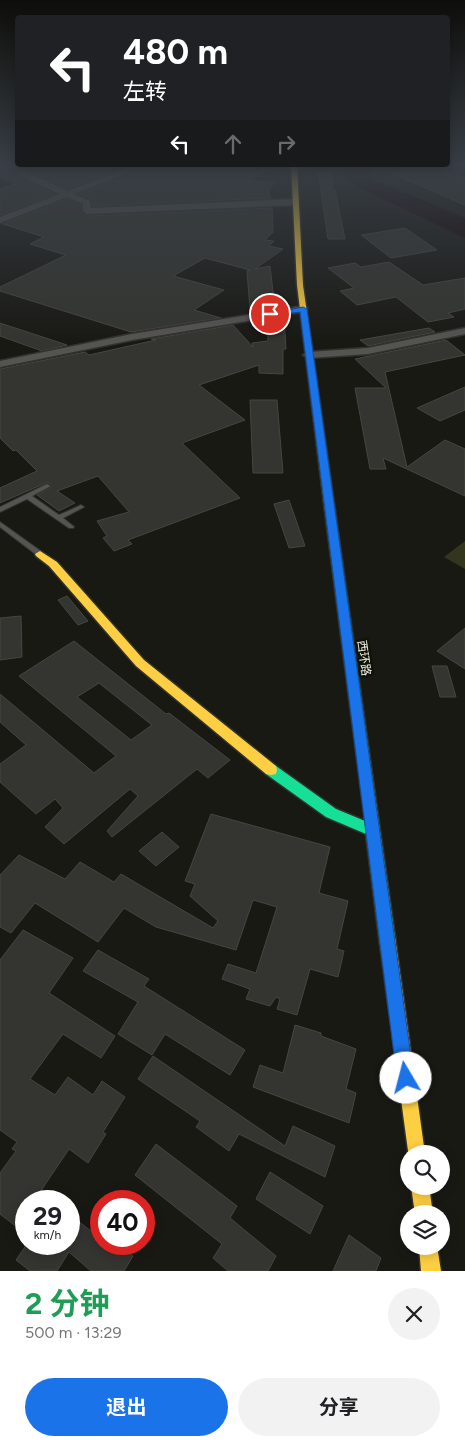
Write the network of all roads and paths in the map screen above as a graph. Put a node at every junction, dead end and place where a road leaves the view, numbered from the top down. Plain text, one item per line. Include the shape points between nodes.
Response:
1 (294, 223) edge
2 (303, 309) junction
3 (465, 331) edge
4 (309, 355) junction
5 (0, 364) edge
6 (47, 486) dead end
7 (27, 496) junction
8 (81, 506) dead end
9 (0, 510) edge
10 (59, 518) junction
11 (0, 524) edge
12 (71, 527) dead end
13 (40, 554) joint
14 (373, 831) junction
15 (415, 1145) edge
16 (429, 1255) edge
17 (431, 1271) edge

1 - 2 street, 西环路
2 - 4 street, 西环路
2 - 5 street via 132,337
3 - 4 street via 368,351
4 - 14 street, 西环路
6 - 7 lane
7 - 9 lane
7 - 10 lane
8 - 10 lane
10 - 12 lane
11 - 13 lane
13 - 14 street via 53,564 140,663 262,764 330,813
14 - 15 street, 西环路
16 - 17 street

